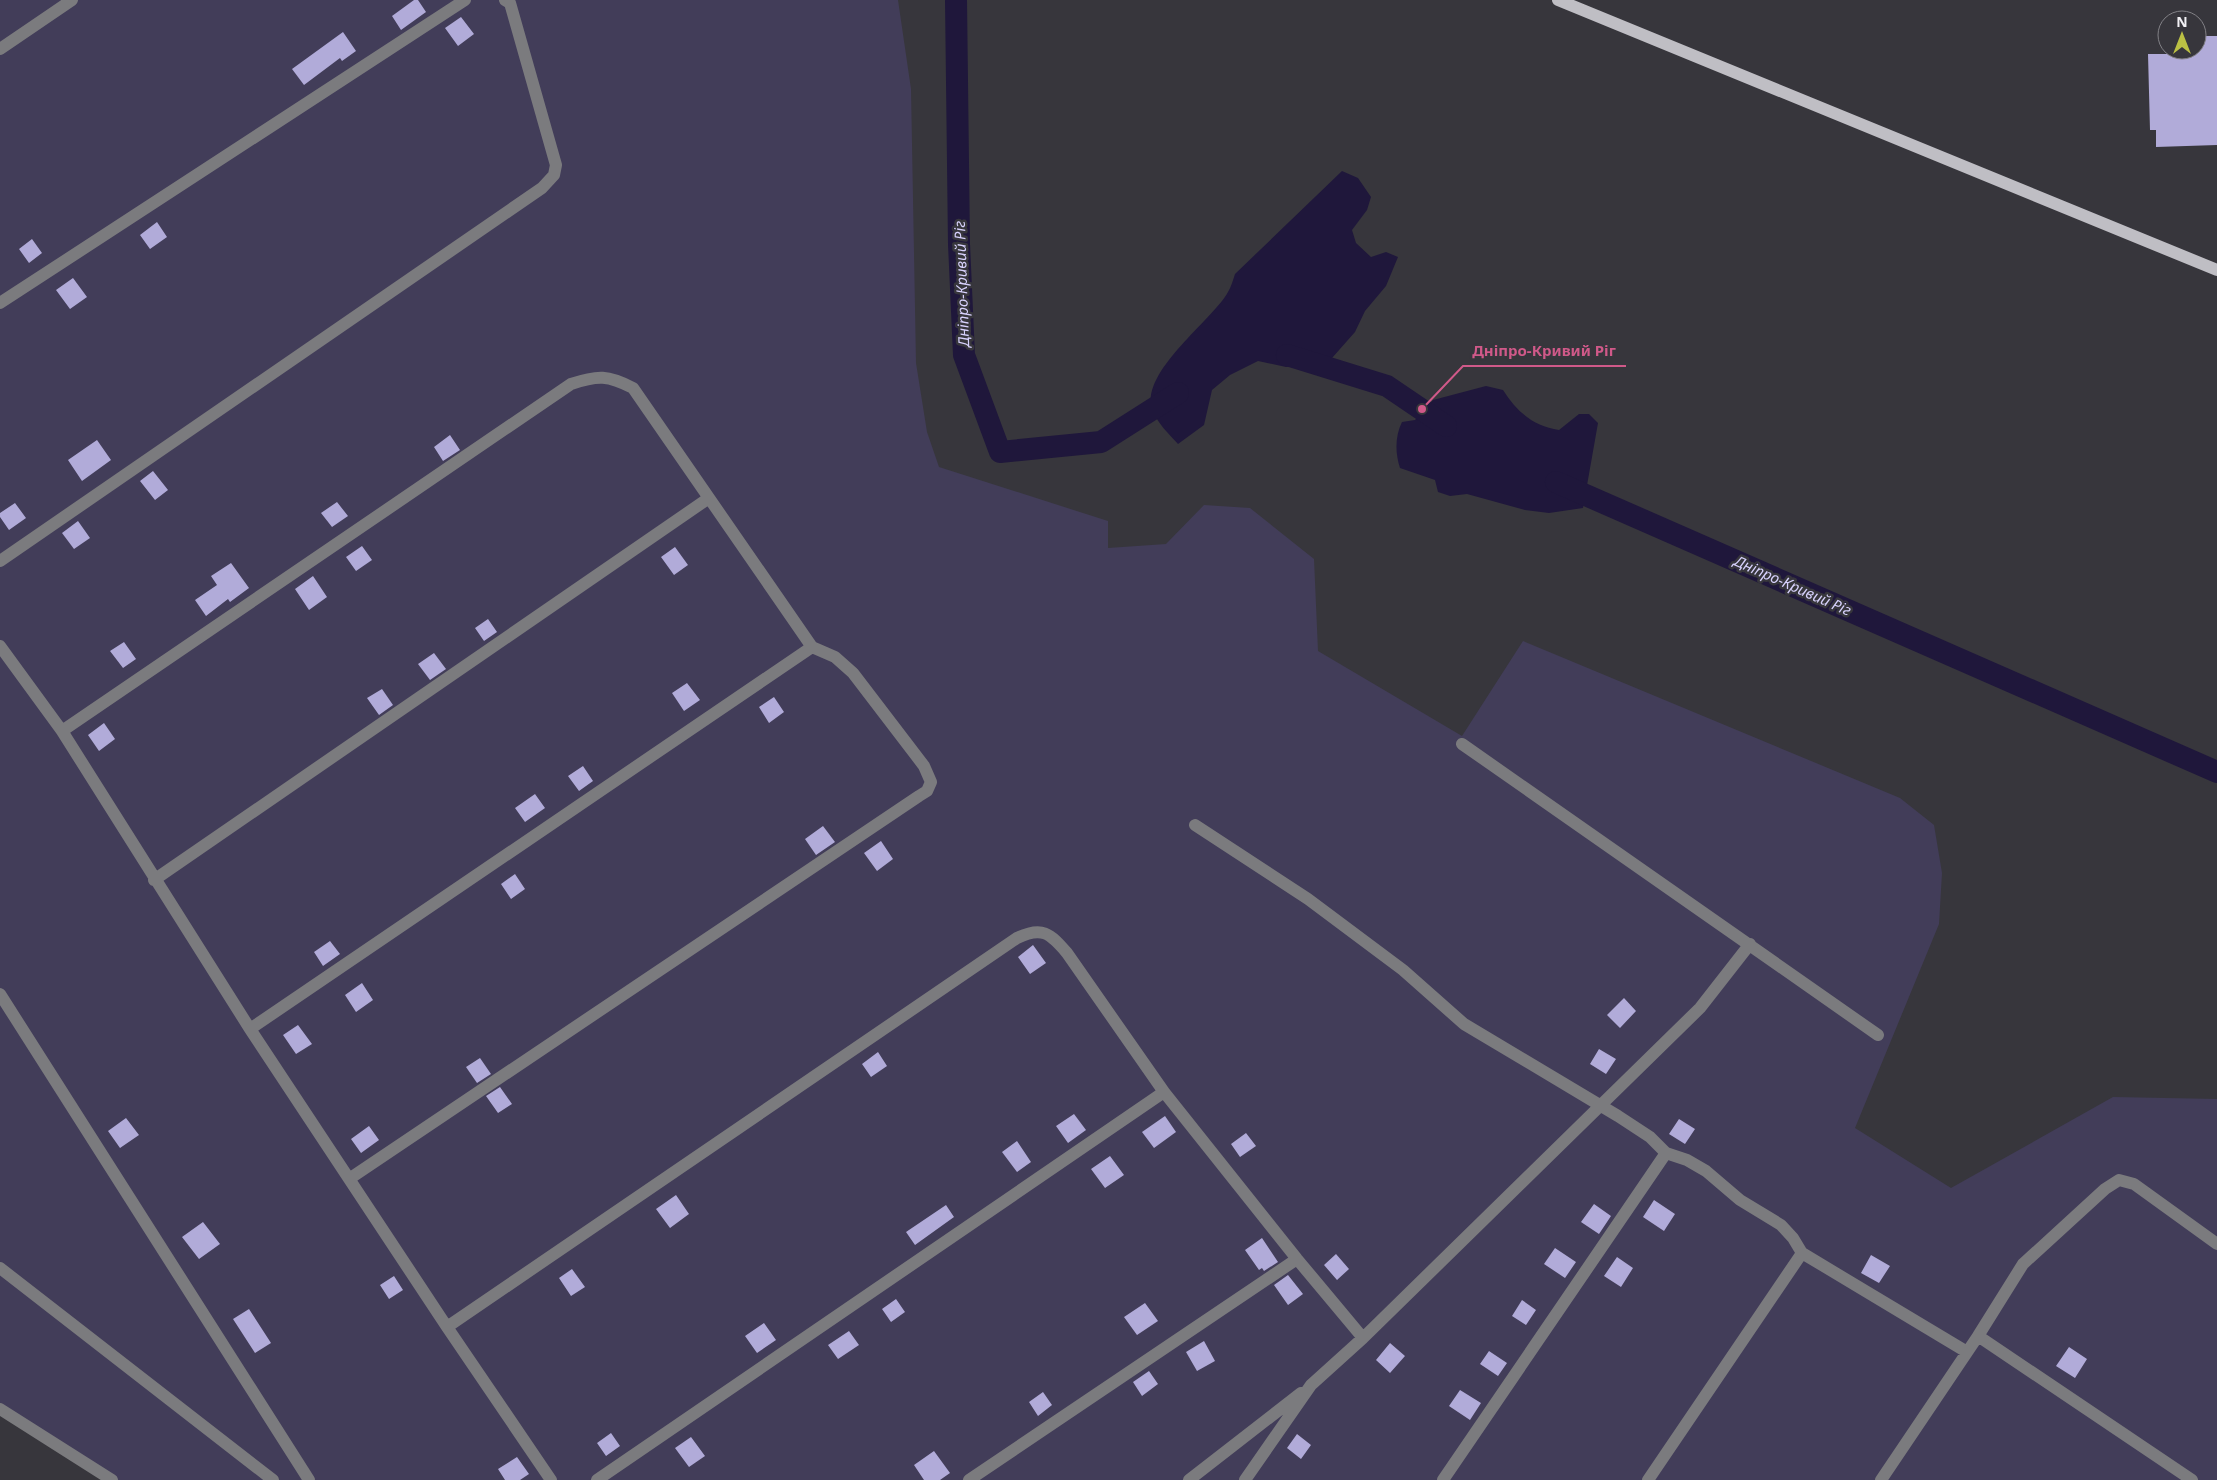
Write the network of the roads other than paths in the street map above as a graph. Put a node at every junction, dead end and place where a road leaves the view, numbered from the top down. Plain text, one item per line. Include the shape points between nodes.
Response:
1 (72, 0) edge
2 (465, 0) edge
3 (505, 0) edge
4 (1558, 0) edge
5 (0, 49) edge
6 (2217, 270) edge
7 (0, 303) edge
8 (709, 498) junction
9 (0, 561) edge
10 (0, 646) edge
11 (812, 647) junction
12 (62, 731) junction
13 (1462, 744) dead end
14 (1195, 825) dead end
15 (154, 880) junction
16 (1750, 944) junction
17 (0, 994) edge
18 (250, 1029) junction
19 (1878, 1035) dead end
20 (1164, 1092) junction
21 (1601, 1106) junction
22 (1666, 1153) junction
23 (349, 1179) junction
24 (2217, 1244) edge
25 (1802, 1253) junction
26 (1297, 1259) junction
27 (0, 1268) edge
28 (447, 1327) junction
29 (1978, 1336) junction
30 (1364, 1338) junction
31 (1967, 1352) junction
32 (1311, 1385) junction
33 (0, 1409) edge
34 (112, 1480) edge
35 (273, 1480) edge
36 (309, 1480) edge
37 (551, 1480) edge
38 (597, 1480) edge
39 (969, 1480) edge
40 (1189, 1480) edge
41 (1245, 1480) edge
42 (1443, 1480) edge
43 (1648, 1480) edge
44 (1881, 1480) edge
45 (2192, 1480) edge

1 - 5 street
2 - 7 street
3 - 9 street via 510,3 556,165 554,175 542,188
4 - 6 main road
8 - 11 street
8 - 12 street via 633,388 614,378 600,377 572,384
8 - 15 street
10 - 12 street
11 - 18 street
11 - 23 street via 834,657 853,673 924,766 931,782 927,791
12 - 15 street
13 - 16 street
14 - 21 street via 1316,905 1403,970 1464,1024
15 - 18 street
16 - 19 street
16 - 21 street via 1700,1008
17 - 36 street
18 - 23 street
20 - 26 street
20 - 28 street via 1067,953 1044,932 1028,933
20 - 38 street
21 - 22 street via 1650,1137
21 - 30 street
22 - 25 street via 1706,1171 1740,1200 1781,1225
22 - 42 street
23 - 28 street
24 - 29 street via 2134,1184 2119,1180 2022,1264
25 - 31 street
25 - 43 street
26 - 30 street
26 - 39 street
27 - 35 street
28 - 37 street
29 - 31 street
29 - 45 street
30 - 32 street
31 - 44 street
32 - 40 street
32 - 41 street
33 - 34 street

